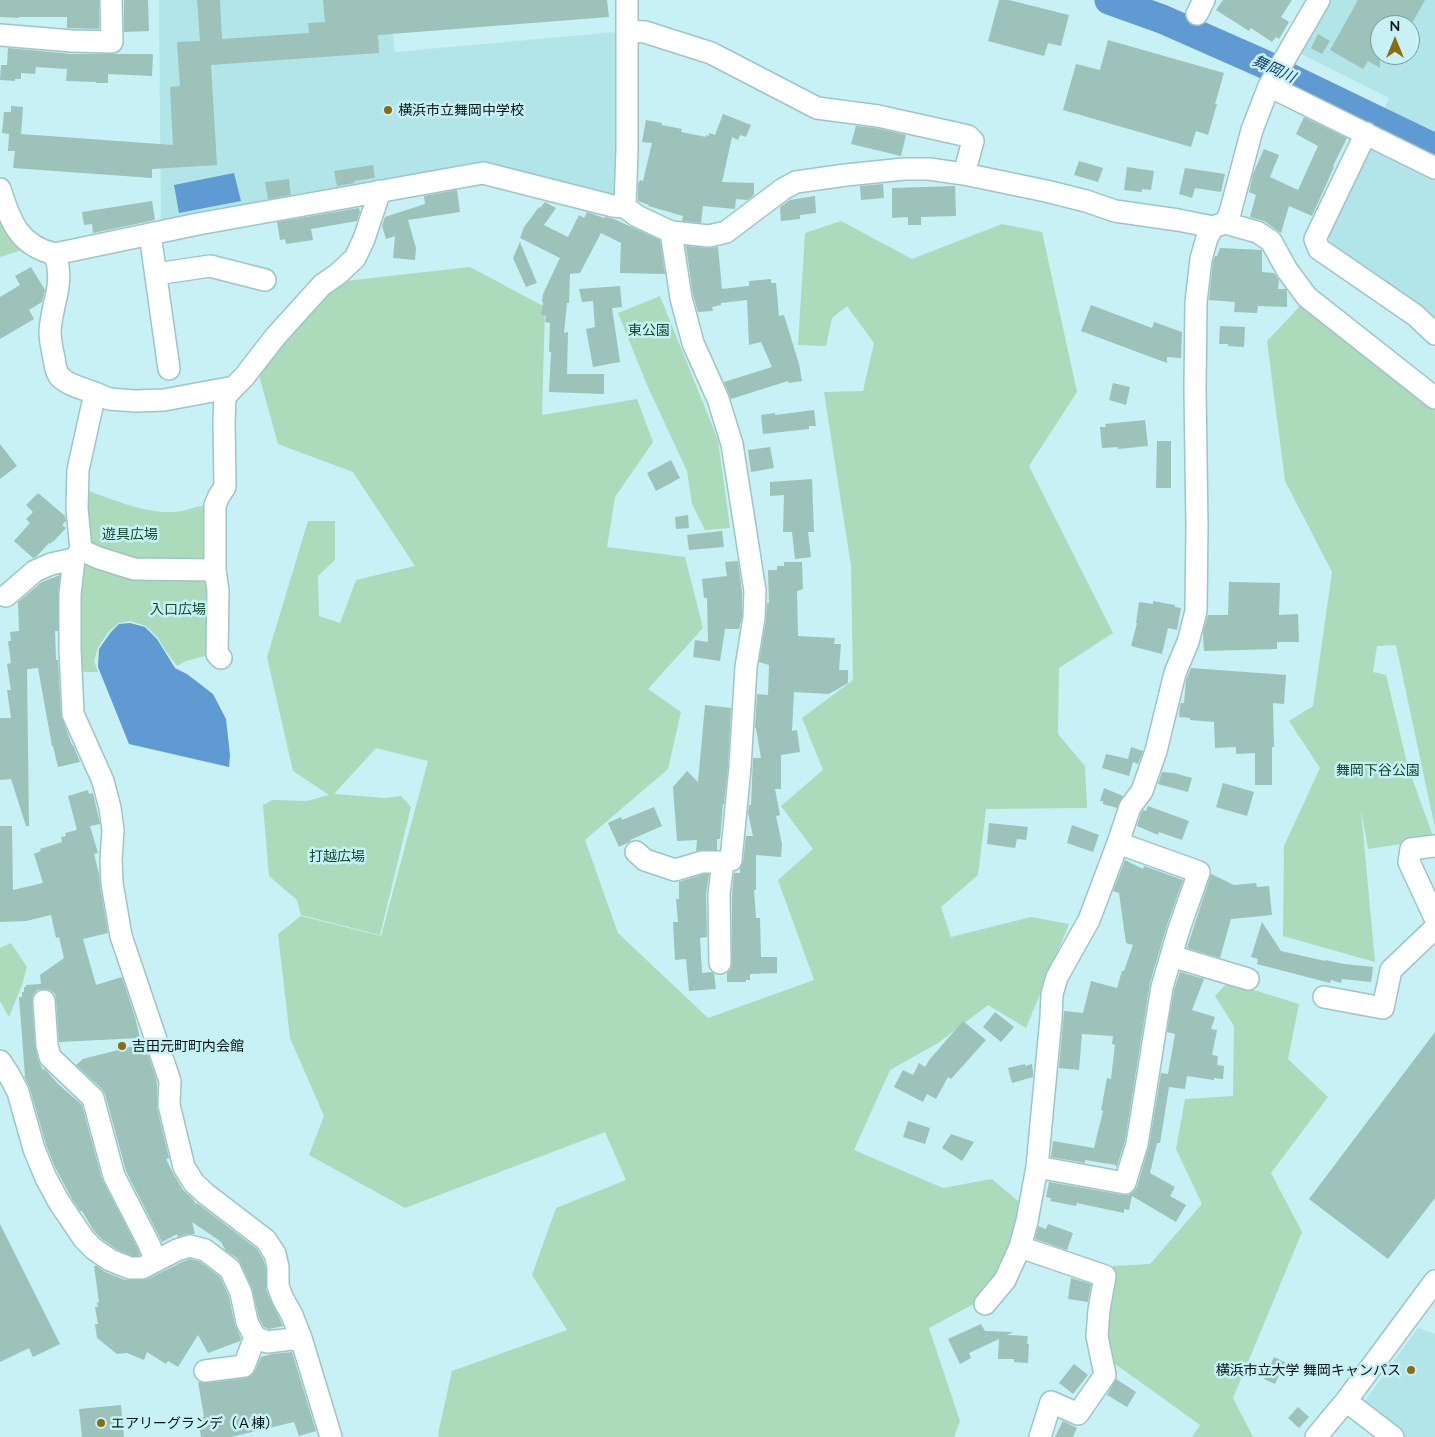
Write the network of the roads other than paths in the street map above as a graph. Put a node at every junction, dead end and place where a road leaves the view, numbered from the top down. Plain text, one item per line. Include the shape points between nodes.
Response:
1 (111, 0) edge
2 (628, 0) edge
3 (1320, 0) edge
4 (627, 31) junction
5 (0, 35) edge
6 (1275, 76) junction
7 (1366, 133) junction
8 (1435, 168) edge
9 (964, 174) junction
10 (0, 189) edge
11 (380, 191) junction
12 (625, 207) junction
13 (1219, 225) junction
14 (671, 232) junction
15 (150, 234) junction
16 (55, 254) junction
17 (156, 274) junction
18 (264, 280) dead end
19 (1435, 334) edge
20 (170, 369) dead end
21 (234, 387) junction
22 (95, 393) junction
23 (1435, 398) edge
24 (78, 554) junction
25 (215, 570) junction
26 (6, 596) dead end
27 (221, 658) dead end
28 (1118, 843) junction
29 (1435, 846) edge
30 (636, 852) dead end
31 (722, 862) junction
32 (1435, 918) edge
33 (1435, 928) edge
34 (1171, 956) junction
35 (720, 963) dead end
36 (1248, 979) dead end
37 (1324, 997) dead end
38 (44, 1001) dead end
39 (3, 1070) edge
40 (1037, 1167) junction
41 (1020, 1247) junction
42 (156, 1261) junction
43 (1435, 1281) edge
44 (985, 1304) dead end
45 (255, 1337) junction
46 (301, 1338) junction
47 (205, 1371) dead end
48 (1346, 1401) junction
49 (330, 1437) edge
50 (1040, 1437) edge
51 (1316, 1437) edge
52 (1393, 1437) edge

1 - 5 street via 112,42
2 - 4 street
3 - 6 street
4 - 9 street via 645,32 711,53 817,108 878,116 968,136 973,141
4 - 12 street
6 - 7 street
6 - 13 street via 1252,130 1230,213
7 - 8 street
7 - 19 street via 1315,239 1319,249 1415,315
9 - 13 street via 1046,191 1115,211
9 - 14 street via 929,169 904,170 796,182 726,232 709,236
10 - 16 street via 16,229 29,244
11 - 12 street via 483,173
11 - 15 street
11 - 21 street via 354,258 322,284
12 - 14 street
13 - 23 street via 1257,232 1271,241 1307,297
13 - 28 street via 1207,238 1196,302 1196,611 1156,751 1142,791 1130,807
14 - 31 street via 681,298 693,343 718,399 732,444 755,591 731,860
15 - 16 street
15 - 17 street
16 - 22 street via 59,281 50,331 56,369 60,377 69,383
17 - 18 street via 210,266
17 - 20 street
21 - 22 street via 164,400 135,401
21 - 25 street via 225,397 226,477 225,487 215,505
22 - 24 street via 78,470
24 - 25 street via 134,570
24 - 26 street via 35,571
24 - 46 street via 70,594 73,714 103,781 110,808 112,883 121,936 170,1081 169,1105 184,1167 194,1184 266,1240 275,1254 278,1286
25 - 27 street via 217,654
28 - 34 street via 1199,872
28 - 40 street via 1089,920 1057,977 1052,994
29 - 32 street via 1411,849 1408,862
30 - 31 street via 646,860 675,870 702,862
31 - 35 street via 718,894
33 - 37 street via 1391,970 1383,1008
34 - 36 street
34 - 40 street via 1162,987 1137,1144 1125,1183
38 - 42 street via 50,1057 93,1098 114,1176
39 - 42 street via 18,1092 46,1178 84,1239 110,1260 130,1268 142,1268
40 - 41 street
41 - 44 street via 1005,1280
41 - 50 street via 1105,1276 1097,1336 1105,1375 1078,1414 1051,1402
42 - 45 street via 190,1246 205,1250 217,1259 230,1269
43 - 48 street
45 - 46 street via 267,1342
45 - 47 street via 244,1366
46 - 49 street
48 - 51 street
48 - 52 street

